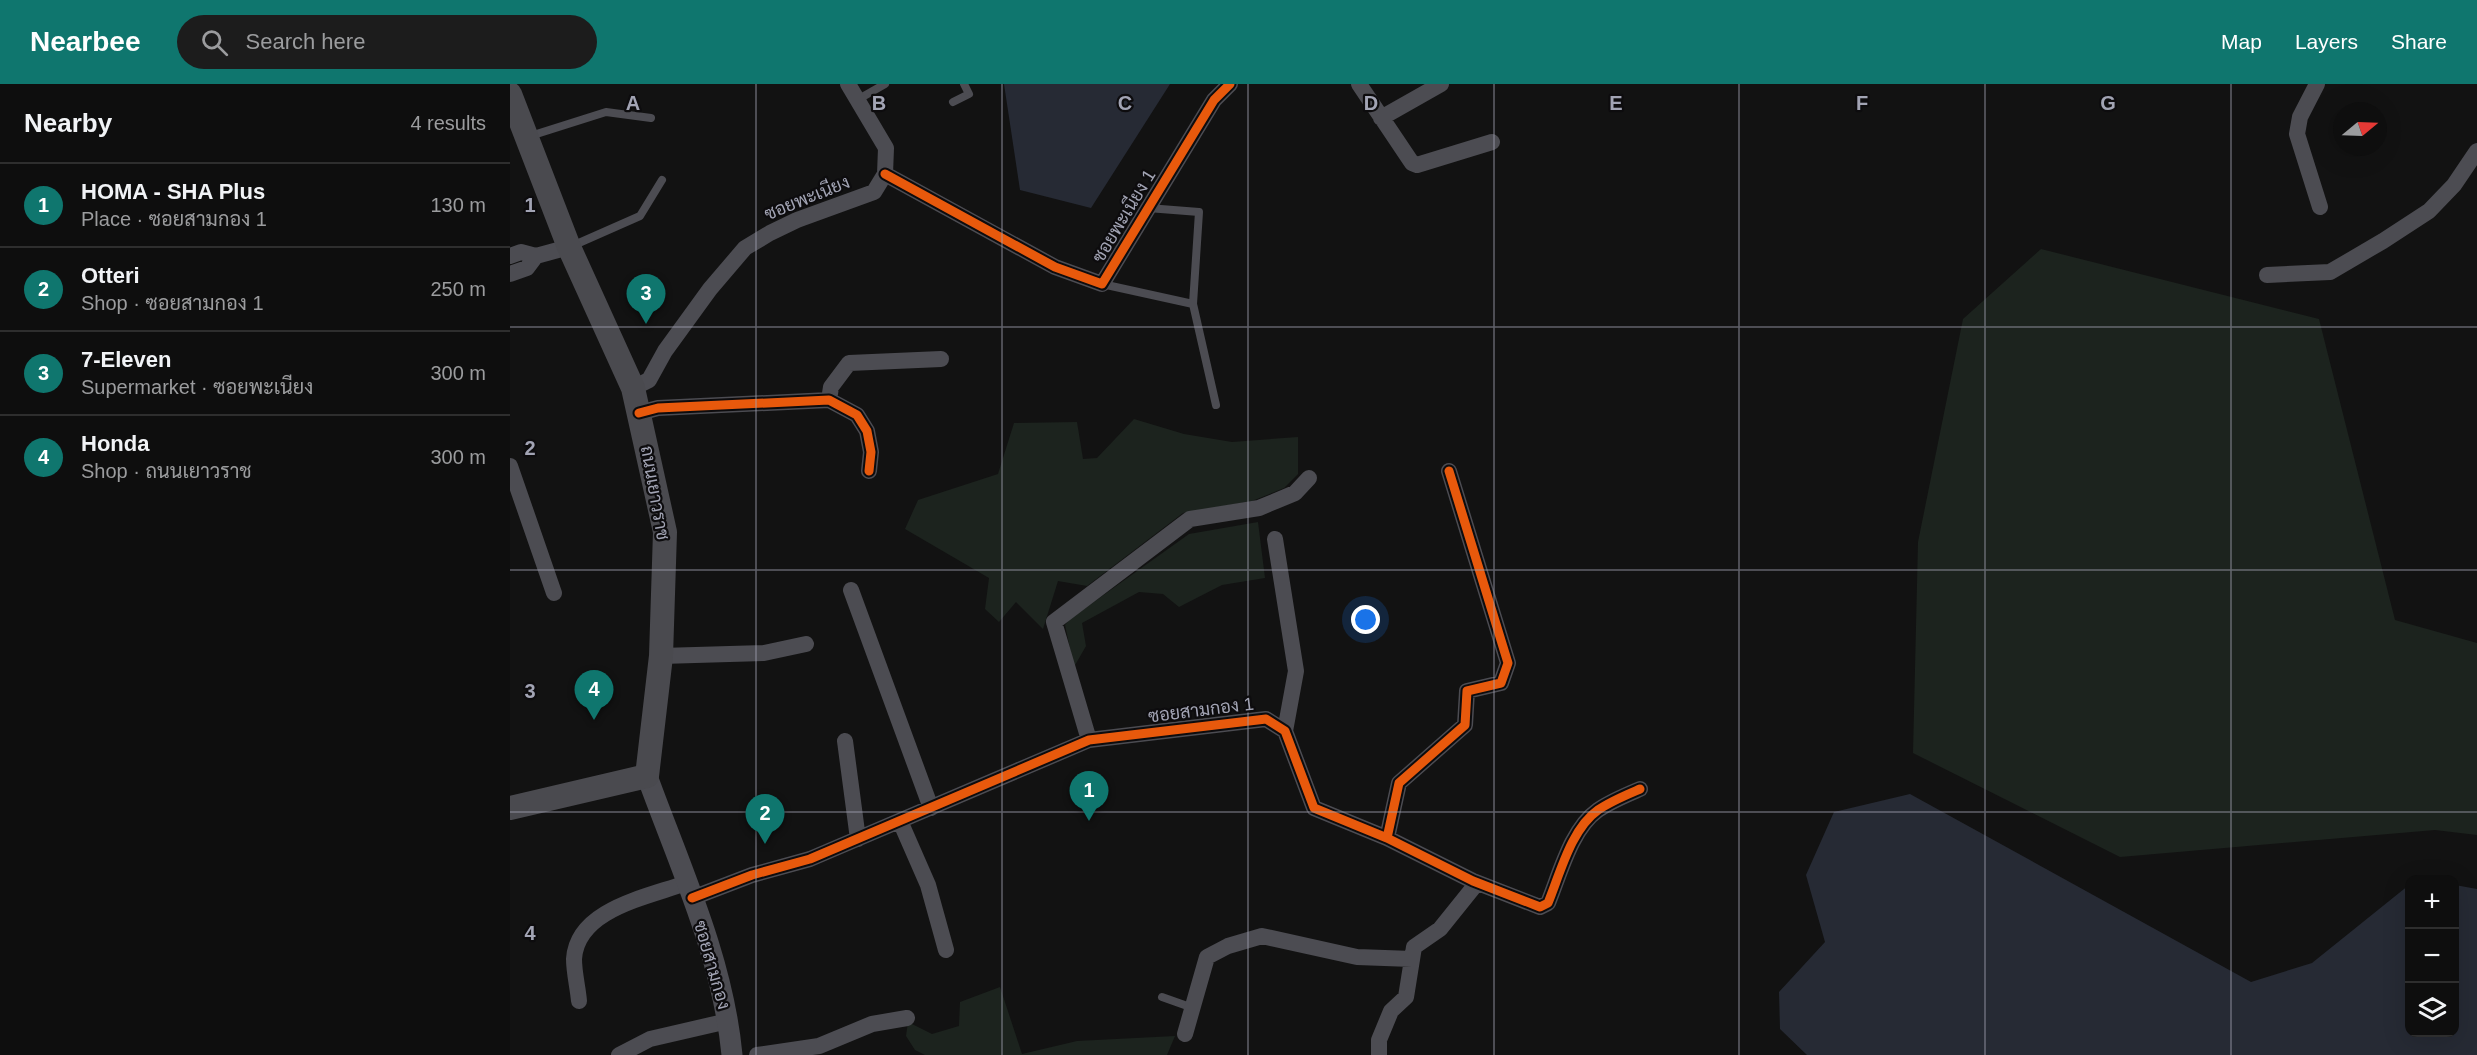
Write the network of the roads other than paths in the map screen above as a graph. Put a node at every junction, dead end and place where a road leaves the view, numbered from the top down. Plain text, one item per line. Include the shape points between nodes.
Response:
1 (848, 84) edge
2 (885, 84) edge
3 (964, 84) edge
4 (1230, 84) edge
5 (1359, 84) edge
6 (1441, 84) edge
7 (2317, 84) edge
8 (510, 94) edge
9 (857, 99) junction
10 (953, 102) dead end
11 (651, 118) dead end
12 (1381, 118) junction
13 (527, 137) junction
14 (1492, 142) dead end
15 (2477, 151) edge
16 (885, 174) junction
17 (662, 180) dead end
18 (2320, 207) dead end
19 (1148, 208) junction
20 (569, 247) junction
21 (510, 256) edge
22 (536, 256) junction
23 (510, 274) edge
24 (2267, 275) dead end
25 (1102, 284) junction
26 (1193, 304) junction
27 (941, 359) dead end
28 (633, 388) junction
29 (829, 400) junction
30 (1216, 405) dead end
31 (639, 413) junction
32 (510, 466) edge
33 (869, 471) dead end
34 (1449, 471) dead end
35 (1309, 478) dead end
36 (517, 510) edge
37 (1275, 539) dead end
38 (851, 590) dead end
39 (554, 593) dead end
40 (806, 644) dead end
41 (661, 656) junction
42 (1285, 730) junction
43 (1089, 740) junction
44 (846, 741) dead end
45 (647, 776) junction
46 (1640, 789) dead end
47 (510, 808) edge
48 (931, 808) junction
49 (900, 821) junction
50 (1387, 838) junction
51 (858, 839) junction
52 (1477, 883) junction
53 (689, 891) junction
54 (946, 950) dead end
55 (1412, 959) junction
56 (1162, 998) dead end
57 (579, 1001) dead end
58 (1192, 1008) junction
59 (907, 1018) dead end
60 (728, 1021) junction
61 (1185, 1034) dead end
62 (619, 1055) edge
63 (732, 1055) edge
64 (758, 1055) edge
65 (1379, 1055) edge

1 - 9 street
2 - 9 lane
3 - 10 lane via 969,94
4 - 19 street, ซอยพะเนียง 1 via 1214,100
5 - 12 street
6 - 12 street
7 - 18 street via 2300,117 2297,134
8 - 13 main road, ถนนเยาวราช
9 - 16 street via 886,148
11 - 13 lane via 606,111
12 - 14 street via 1412,163 1424,165
13 - 20 main road, ถนนเยาวราช
15 - 24 street via 2454,185 2429,211 2384,241 2330,272
16 - 25 street, ซอยพะเนียง 1 via 1054,267
16 - 28 street, ซอยพะเนียง via 874,192 797,220 745,248 690,316 649,380
17 - 20 lane via 640,216
19 - 25 street, ซอยพะเนียง 1
19 - 26 lane via 1199,212
20 - 22 street
20 - 28 main road, ถนนเยาวราช
21 - 22 street via 521,252
22 - 23 street via 527,268
25 - 26 lane
26 - 30 lane
27 - 29 street via 849,363 831,387
28 - 31 main road, ถนนเยาวราช
29 - 31 street via 657,408
29 - 33 street via 856,415 867,431
31 - 41 main road, ถนนเยาวราช via 665,532
32 - 36 street
34 - 50 street via 1508,663 1501,683 1467,691 1466,725 1400,783
35 - 43 street via 1295,493 1259,508 1190,519 1054,622
36 - 39 street
37 - 42 street via 1296,670
38 - 48 street
40 - 41 street via 764,653
41 - 45 main road, ถนนเยาวราช
42 - 43 street, ซอยสามกอง 1 via 1266,719
42 - 50 street via 1314,808
43 - 48 street, ซอยสามกอง 1
44 - 51 street
45 - 47 main road
45 - 53 street, ซอยสามกอง
46 - 52 street via 1588,818 1545,906 1532,905
48 - 49 street, ซอยสามกอง 1
49 - 51 street, ซอยสามกอง 1
49 - 54 street via 925,876
50 - 52 street
51 - 53 street, ซอยสามกอง 1 via 810,859
52 - 55 street via 1440,929 1414,947
53 - 57 street, ซอยสามกอง 1 via 612,910 592,922 579,941 574,959
53 - 60 street, ซอยสามกอง via 719,974
55 - 58 street via 1357,957 1262,936 1246,939 1208,957
55 - 65 street via 1406,997 1391,1011 1379,1040
56 - 58 lane
58 - 61 street
59 - 64 street via 872,1024 819,1046
60 - 62 street via 650,1040
60 - 63 street, ซอยสามกอง

